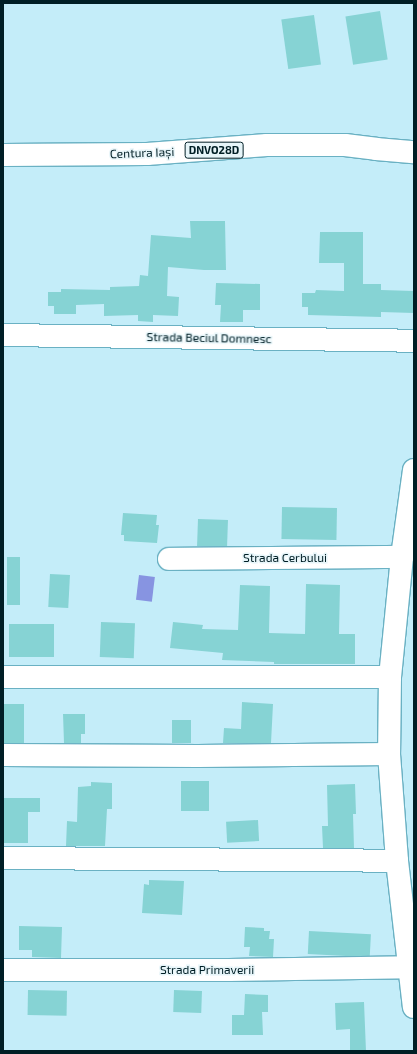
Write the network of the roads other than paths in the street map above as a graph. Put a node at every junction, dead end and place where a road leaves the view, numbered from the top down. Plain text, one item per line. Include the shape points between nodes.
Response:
1 (376, 149) junction
2 (414, 152) edge
3 (3, 155) edge
4 (414, 163) edge
5 (3, 335) edge
6 (414, 341) edge
7 (414, 470) edge
8 (402, 557) junction
9 (169, 559) dead end
10 (3, 677) edge
11 (390, 678) junction
12 (389, 754) junction
13 (3, 755) edge
14 (3, 858) edge
15 (398, 861) junction
16 (410, 933) edge
17 (410, 967) junction
18 (3, 970) edge
19 (414, 1008) edge

1 - 2 street, Centura Iași / DNVO28D
1 - 3 street, Centura Iași / DNVO28D via 345,145 267,145 147,154
1 - 4 street, Centura Iași / DNVO28D
5 - 6 street, Strada Beciul Domnesc
7 - 8 street
8 - 9 street, Strada Cerbului
8 - 11 street
10 - 11 street
11 - 12 street
12 - 13 street
12 - 15 street
14 - 15 street
15 - 16 street
16 - 17 street
17 - 18 street, Strada Primaverii
17 - 19 street

